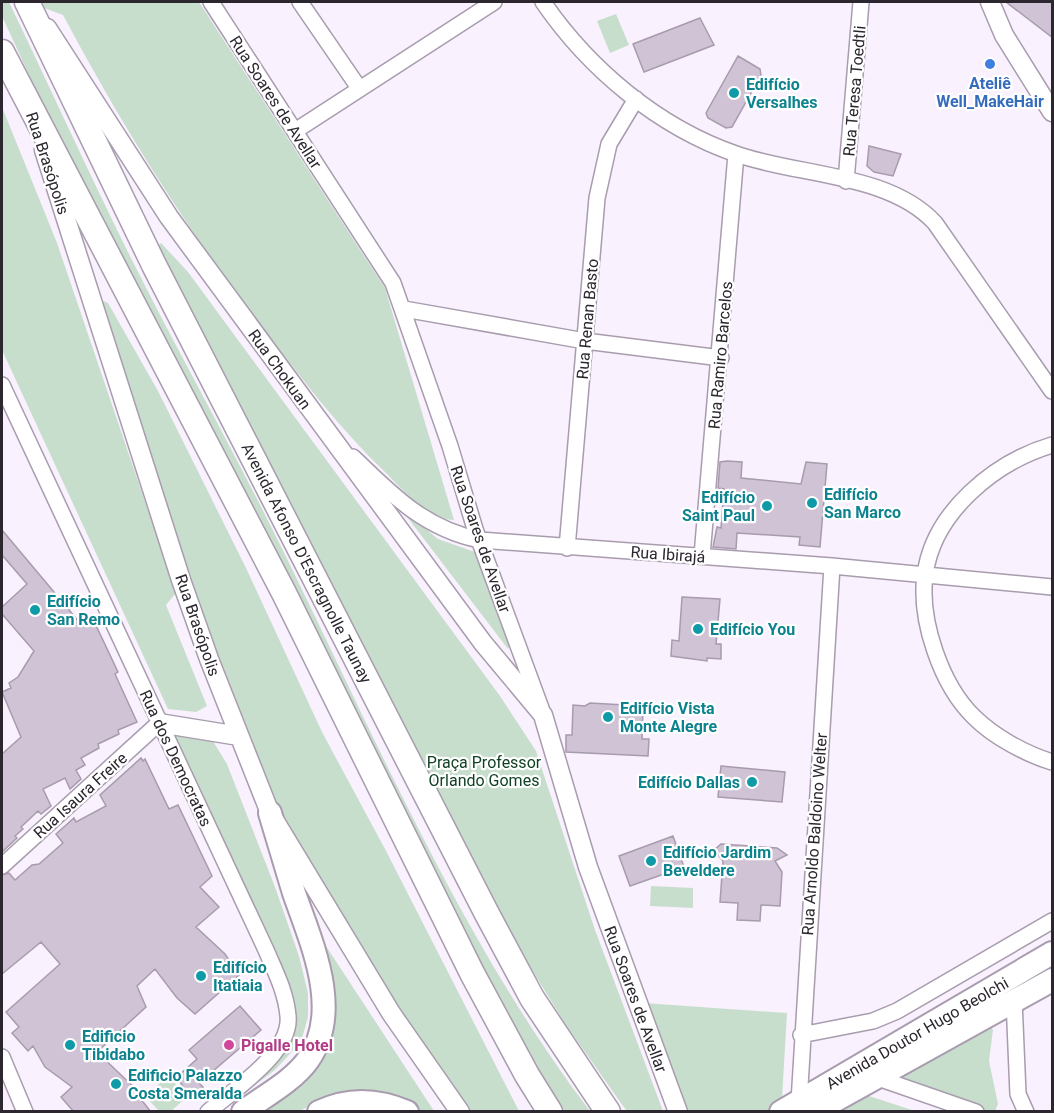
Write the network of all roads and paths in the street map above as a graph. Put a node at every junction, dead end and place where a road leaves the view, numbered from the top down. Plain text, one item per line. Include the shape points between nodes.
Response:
1 (211, 2) edge
2 (300, 2) edge
3 (494, 2) edge
4 (543, 2) edge
5 (861, 2) edge
6 (990, 2) edge
7 (30, 7) edge
8 (2, 52) edge
9 (359, 88) junction
10 (26, 98) junction
11 (636, 99) junction
12 (1053, 112) edge
13 (295, 131) junction
14 (736, 154) junction
15 (846, 181) junction
16 (404, 309) junction
17 (585, 341) junction
18 (721, 358) junction
19 (2, 385) edge
20 (1053, 391) edge
21 (322, 427) junction
22 (1053, 445) edge
23 (480, 540) junction
24 (567, 548) junction
25 (702, 556) junction
26 (832, 566) junction
27 (925, 576) junction
28 (1053, 587) edge
29 (543, 716) junction
30 (159, 723) junction
31 (239, 736) junction
32 (1053, 762) edge
33 (270, 813) junction
34 (2, 866) edge
35 (1053, 921) edge
36 (1053, 953) edge
37 (1053, 959) edge
38 (1053, 980) edge
39 (1014, 1000) junction
40 (801, 1035) junction
41 (2, 1057) edge
42 (875, 1077) junction
43 (795, 1108) edge
44 (25, 1112) edge
45 (208, 1112) edge
46 (243, 1112) edge
47 (319, 1112) edge
48 (407, 1112) edge
49 (460, 1112) edge
50 (550, 1112) edge
51 (608, 1112) edge
52 (678, 1112) edge
53 (976, 1112) edge
54 (1026, 1112) edge

1 - 13 street, Rua Soares de Avellar
2 - 9 street
3 - 9 street
4 - 11 street via 589,59
5 - 15 street, Rua Teresa Toedtli
6 - 12 street via 1004,35
7 - 21 street, Rua Chokuan via 63,48 170,217
7 - 51 highway, Avenida Afonso D'Escragnolle Taunay via 154,264 486,912 532,998
8 - 10 highway, Avenida Afonso D'Escragnolle Taunay
9 - 13 street
10 - 31 street, Rua Brasópolis via 181,579
10 - 50 highway, Avenida Afonso D'Escragnolle Taunay via 279,583 472,973
11 - 14 street via 687,132
11 - 17 street, Rua Renan Basto via 609,144 602,168
13 - 16 street, Rua Soares de Avellar via 393,283
14 - 15 street
14 - 18 street, Rua Ramiro Barcelos
15 - 20 street via 888,191 925,211
16 - 17 street
16 - 23 street, Rua Soares de Avellar
17 - 18 street
17 - 24 street, Rua Renan Basto
18 - 25 street, Rua Ramiro Barcelos
19 - 30 street, Rua dos Democratas
21 - 23 street, Rua Ibirajá via 423,519 453,535
21 - 29 street, Rua Chokuan via 483,643
22 - 27 street via 1011,461 976,487 935,540
23 - 24 street, Rua Ibirajá
23 - 29 street, Rua Soares de Avellar
24 - 25 street, Rua Ibirajá
25 - 26 street, Rua Ibirajá
26 - 27 street, Rua Ibirajá
26 - 40 street, Rua Arnoldo Baldoino Welter
27 - 28 street, Rua Ibirajá
27 - 32 street via 926,616 935,654 952,687 974,717 1002,738
29 - 52 street, Rua Soares de Avellar via 588,867
30 - 31 street
30 - 34 street, Rua Isaura Freire
30 - 45 street, Rua dos Democratas via 281,983 289,1018 279,1047
31 - 33 street, Rua Brasópolis
33 - 46 main road via 315,958 323,1006 320,1035 308,1060
33 - 49 street, Rua Brasópolis via 392,1013
35 - 40 street, Avenida Doutor Hugo Beolchi via 897,1011 873,1021
36 - 43 main road, Avenida Doutor Hugo Beolchi
37 - 39 main road via 1023,976
38 - 39 main road, Avenida Doutor Hugo Beolchi
39 - 42 main road, Avenida Doutor Hugo Beolchi
39 - 54 street via 1018,1094
40 - 43 street, Rua Arnoldo Baldoino Welter
41 - 44 street
42 - 43 main road, Avenida Doutor Hugo Beolchi
42 - 53 street
47 - 48 main road via 335,1104 358,1101

